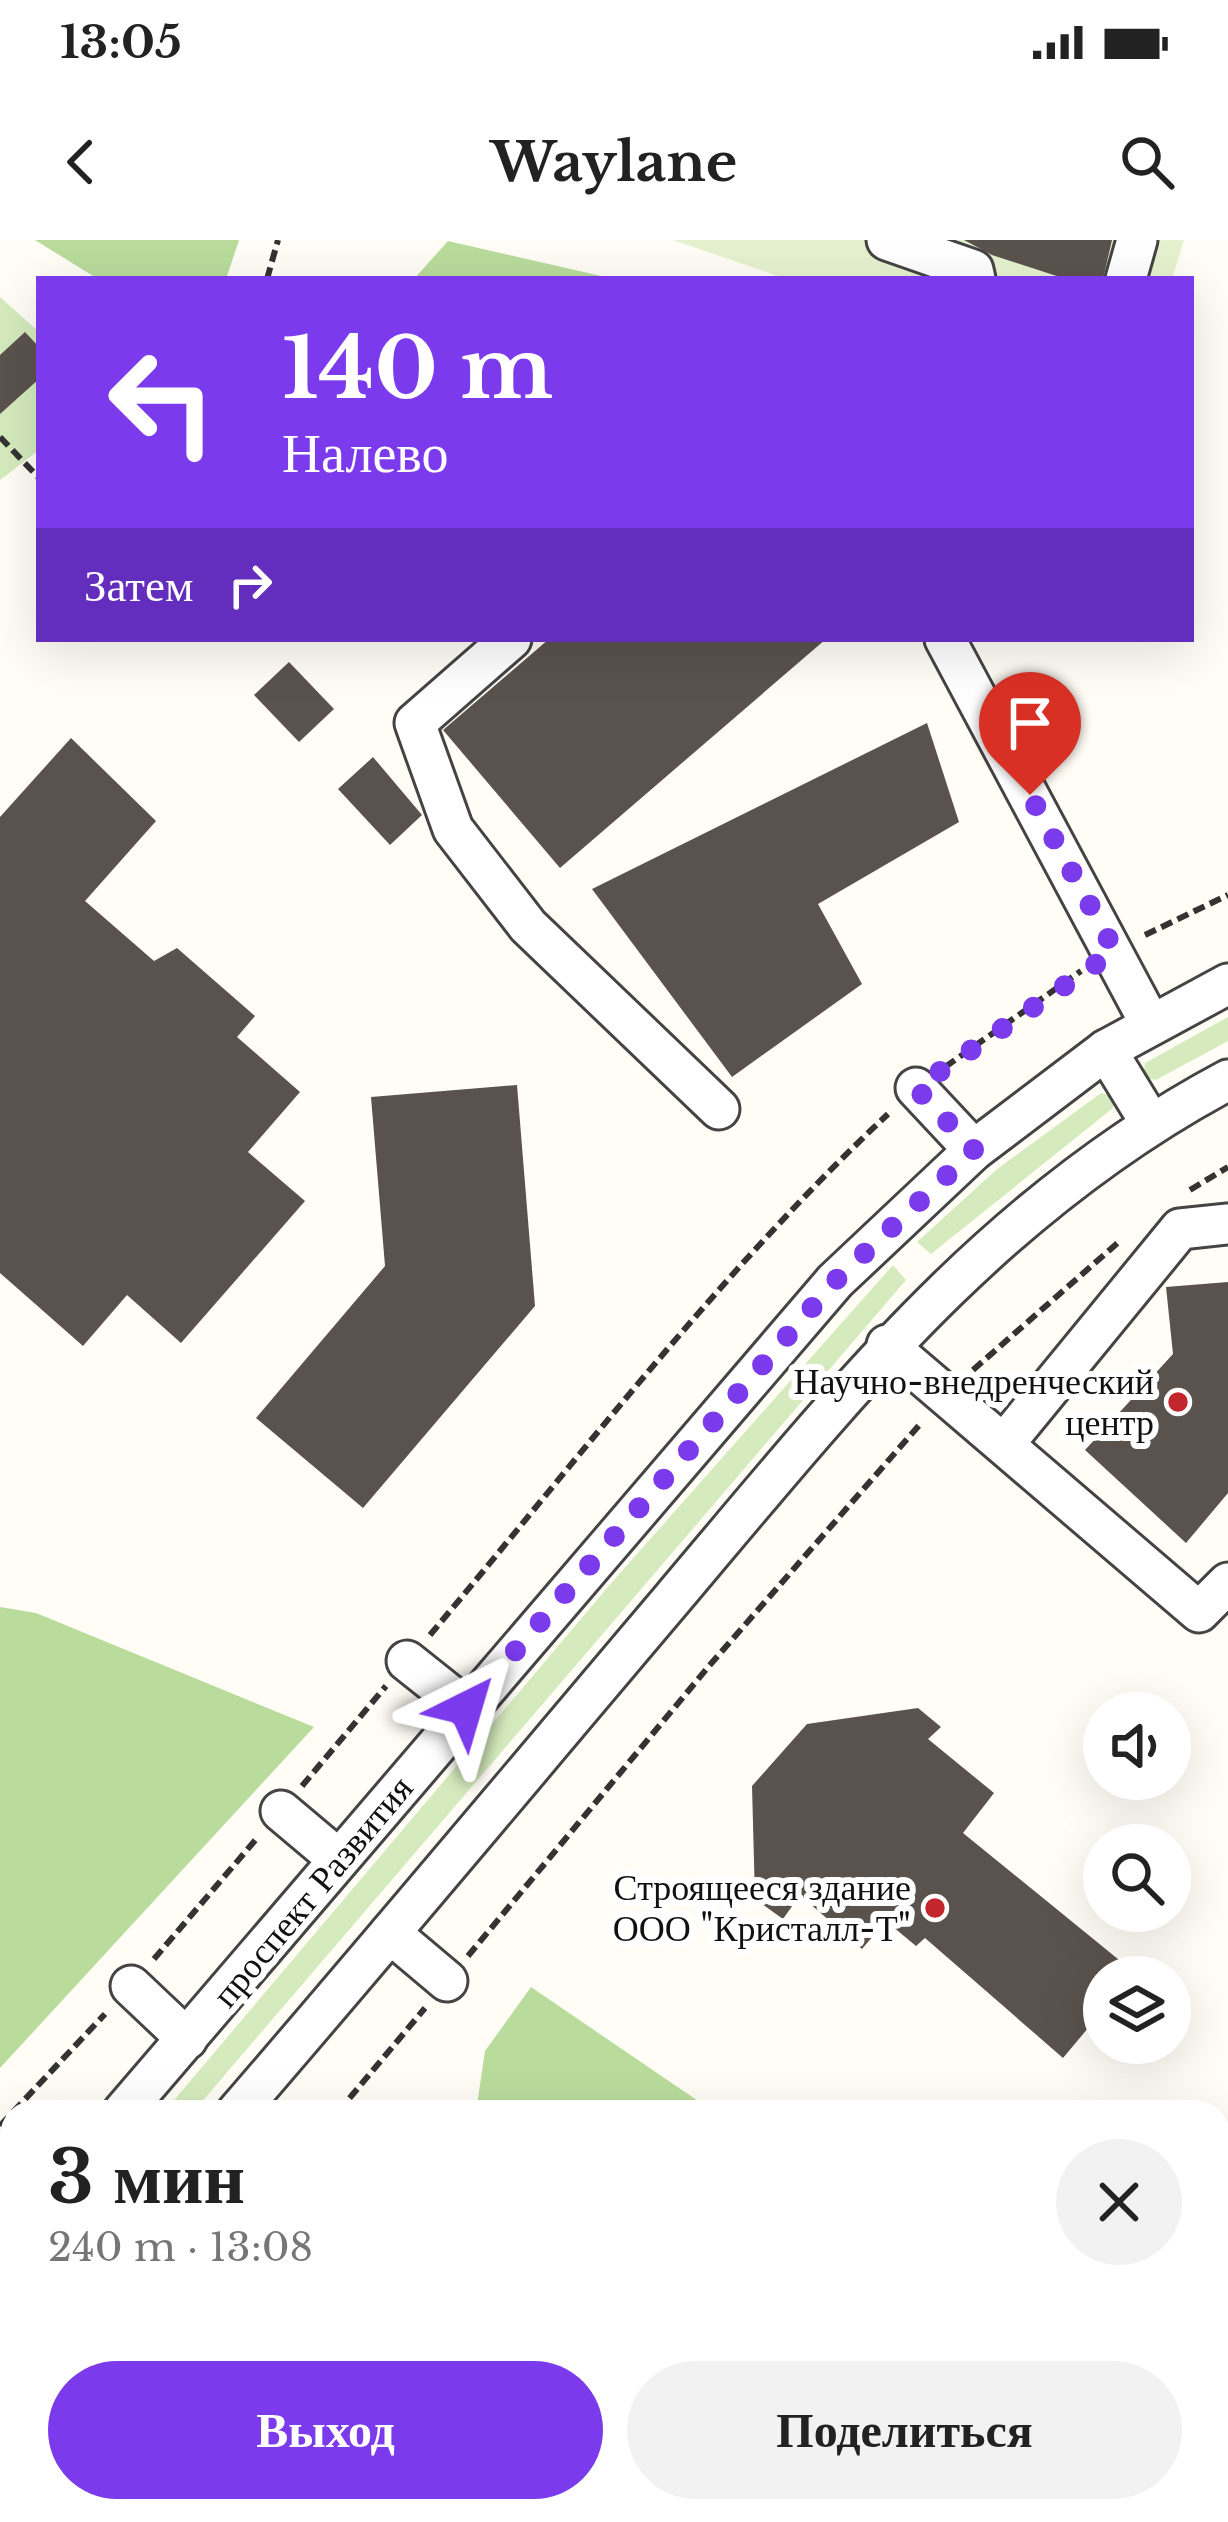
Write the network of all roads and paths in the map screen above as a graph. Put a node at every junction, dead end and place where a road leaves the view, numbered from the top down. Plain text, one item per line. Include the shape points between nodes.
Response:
1 (278, 240) edge
2 (886, 240) edge
3 (1137, 240) edge
4 (268, 276) edge
5 (974, 276) edge
6 (1127, 276) edge
7 (0, 437) edge
8 (36, 475) edge
9 (508, 642) edge
10 (947, 642) edge
11 (1228, 896) edge
12 (1115, 951) junction
13 (1228, 984) edge
14 (1151, 1025) junction
15 (1106, 1050) junction
16 (1228, 1080) edge
17 (916, 1088) junction
18 (719, 1108) dead end
19 (1150, 1121) junction
20 (974, 1150) junction
21 (1228, 1167) edge
22 (1179, 1197) dead end
23 (1228, 1225) edge
24 (1132, 1232) dead end
25 (887, 1345) junction
26 (946, 1395) junction
27 (1004, 1444) junction
28 (1228, 1583) edge
29 (407, 1661) junction
30 (466, 1708) junction
31 (281, 1811) junction
32 (338, 1859) junction
33 (390, 1933) junction
34 (447, 1981) junction
35 (131, 1986) junction
36 (187, 2039) junction
37 (23, 2100) edge
38 (134, 2100) edge
39 (247, 2100) edge
40 (348, 2100) edge

1 - 4 path
2 - 5 street
3 - 6 street
7 - 8 path
9 - 18 street via 415,723 453,829 528,926
10 - 12 street
11 - 12 path
12 - 14 street
12 - 17 path
13 - 14 street, проспект Развития
14 - 15 street, проспект Развития
15 - 19 street
15 - 20 street, проспект Развития
16 - 19 street
17 - 20 street
17 - 29 path via 708,1301
19 - 25 street via 1027,1214
20 - 30 street, проспект Развития via 835,1281
21 - 22 path
23 - 27 street via 1180,1229
24 - 26 path
25 - 26 street
25 - 33 street
26 - 27 street
26 - 34 path
27 - 28 street via 1199,1612
29 - 30 street
29 - 31 path
30 - 32 street, проспект Развития
31 - 32 street
31 - 35 path
32 - 36 street, проспект Развития
33 - 34 street
33 - 39 street
34 - 40 path
35 - 36 street
35 - 37 path
36 - 38 street, проспект Развития

